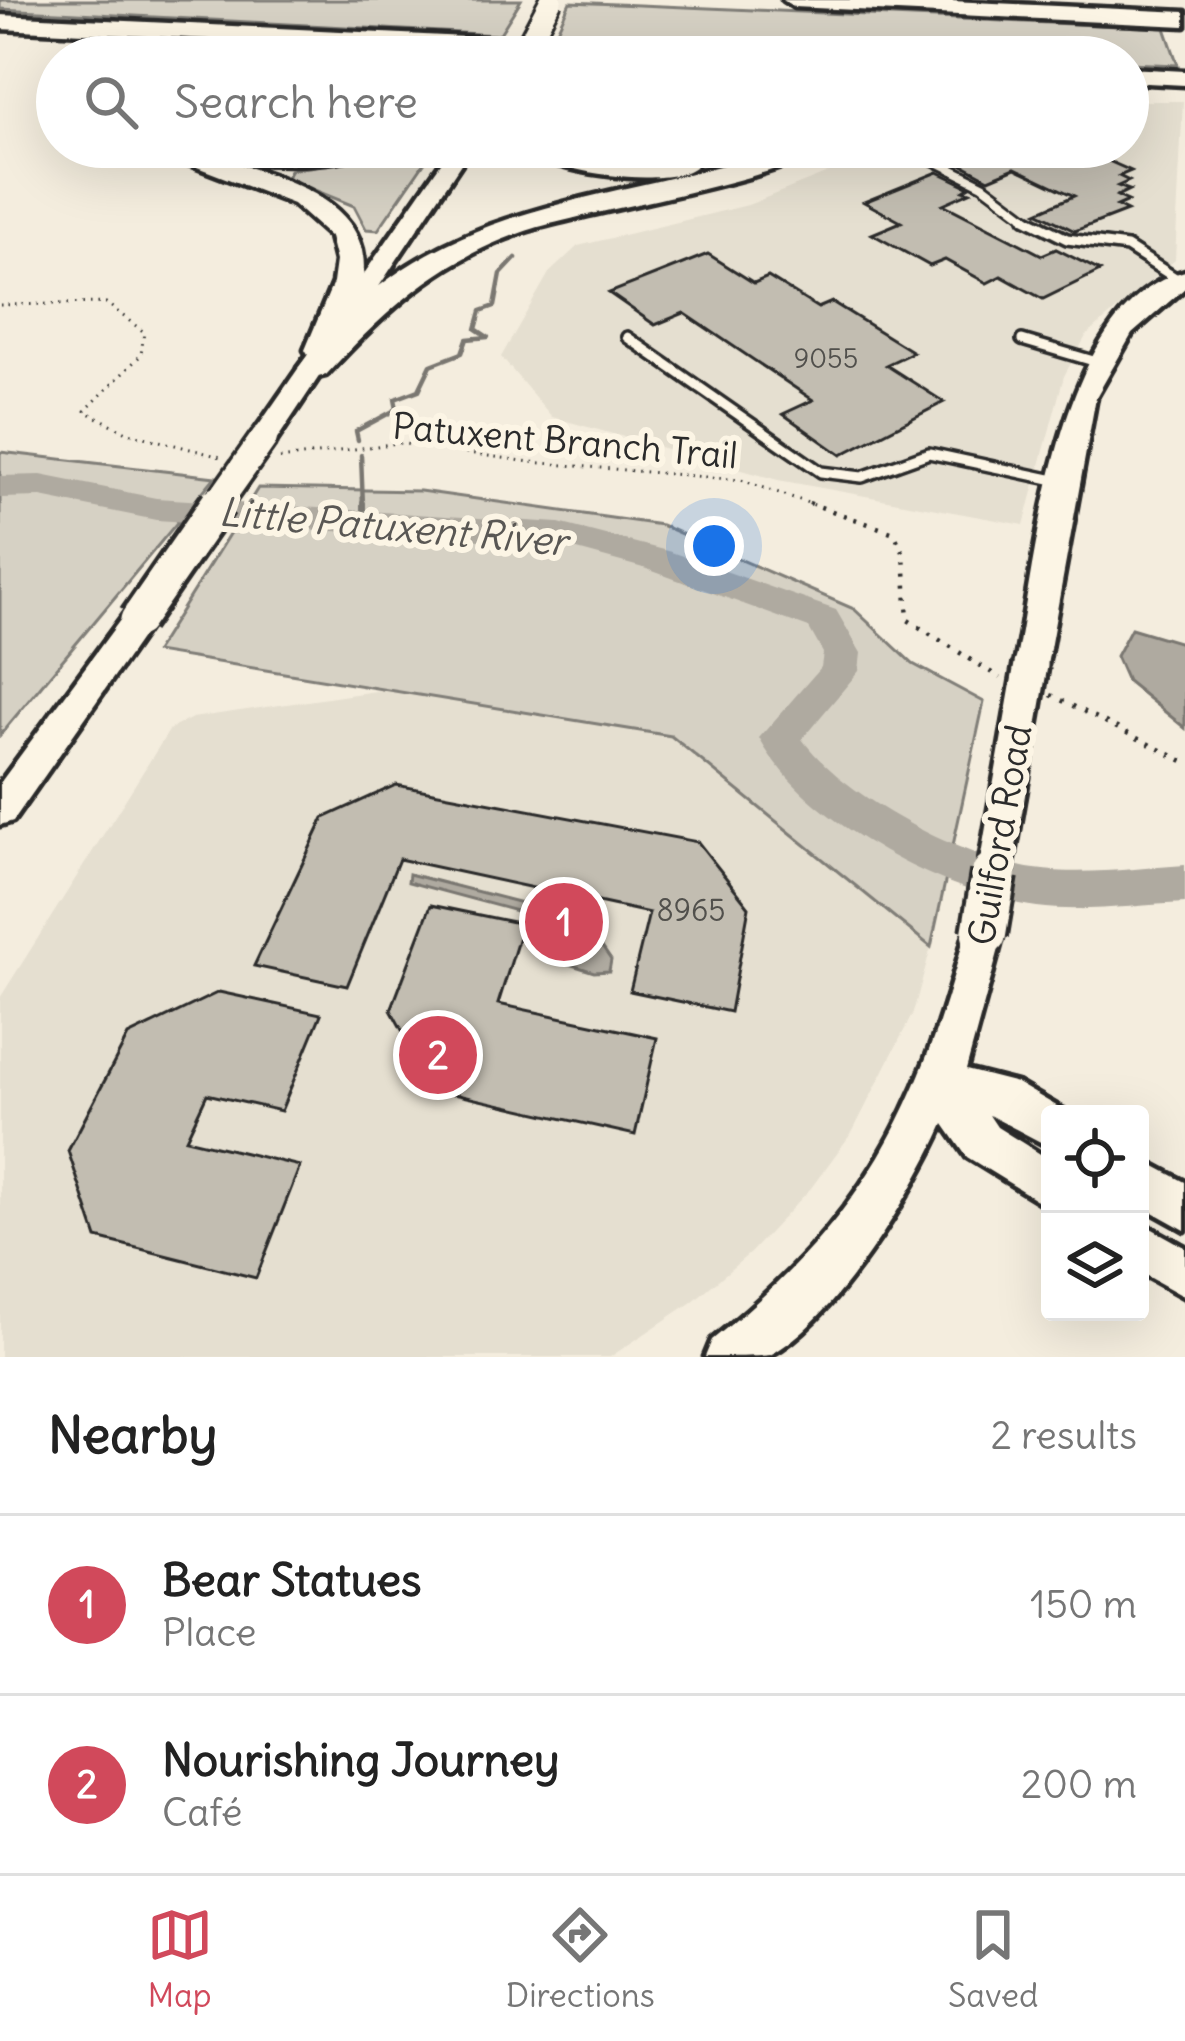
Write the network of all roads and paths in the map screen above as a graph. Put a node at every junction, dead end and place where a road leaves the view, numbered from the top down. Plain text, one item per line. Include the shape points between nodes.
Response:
1 (550, 0) edge
2 (794, 0) edge
3 (1016, 0) edge
4 (1185, 17) edge
5 (0, 25) edge
6 (37, 36) edge
7 (271, 36) edge
8 (532, 36) edge
9 (1149, 79) edge
10 (1185, 80) edge
11 (220, 168) edge
12 (448, 168) edge
13 (615, 168) edge
14 (662, 168) edge
15 (749, 168) edge
16 (948, 168) edge
17 (1182, 279) edge
18 (0, 305) edge
19 (627, 337) dead end
20 (1022, 340) dead end
21 (1096, 362) junction
22 (314, 368) junction
23 (270, 448) junction
24 (227, 457) dead end
25 (1065, 482) junction
26 (1026, 679) junction
27 (1185, 762) edge
28 (0, 811) edge
29 (943, 1085) junction
30 (1041, 1121) edge
31 (1041, 1180) edge
32 (1149, 1185) edge
33 (1185, 1207) edge
34 (1149, 1251) edge
35 (1185, 1274) edge
36 (729, 1357) edge

1 - 8 main road, bridge
2 - 4 highway
3 - 4 highway
5 - 6 highway
5 - 7 highway
9 - 10 highway
11 - 22 highway via 288,191 347,241 350,278
12 - 22 street
13 - 14 highway
15 - 22 highway via 514,227 454,250 382,297
16 - 17 lane via 1067,239 1127,248
17 - 21 street, Guilford Road via 1121,328
18 - 24 path via 106,303 143,332 141,355 85,411 95,422 177,450
19 - 25 lane via 834,476 882,473 929,453
20 - 21 lane
21 - 25 street, Guilford Road
22 - 23 street
23 - 26 path, Patuxent Branch Trail via 398,443 760,484 894,533 908,564 908,620 980,669
23 - 28 street, bridge
25 - 26 street, Guilford Road
26 - 27 path, Patuxent Branch Trail
26 - 29 street, Guilford Road, bridge via 984,934
29 - 30 street via 1002,1097
29 - 31 street via 982,1142
29 - 36 street, Guilford Road via 874,1211 811,1284
32 - 33 street
34 - 35 street

